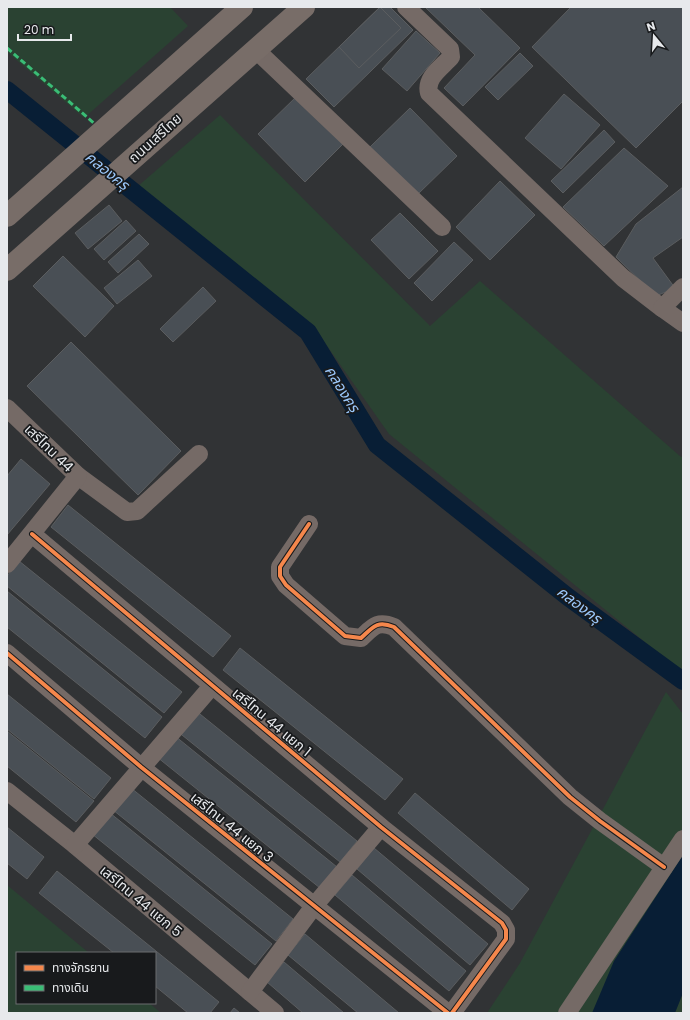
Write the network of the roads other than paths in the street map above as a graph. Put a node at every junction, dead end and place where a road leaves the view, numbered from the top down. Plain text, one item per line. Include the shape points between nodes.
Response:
1 (242, 7) edge
2 (304, 7) edge
3 (406, 7) edge
4 (256, 50) junction
5 (14, 210) edge
6 (442, 227) dead end
7 (7, 270) edge
8 (683, 287) edge
9 (662, 308) junction
10 (683, 324) edge
11 (7, 408) edge
12 (199, 454) dead end
13 (78, 476) junction
14 (310, 524) dead end
15 (32, 534) junction
16 (7, 564) edge
17 (7, 653) edge
18 (212, 686) junction
19 (140, 767) junction
20 (7, 791) edge
21 (381, 827) junction
22 (683, 839) edge
23 (75, 845) junction
24 (664, 867) junction
25 (314, 906) junction
26 (250, 992) junction
27 (275, 1013) edge
28 (448, 1013) edge
29 (452, 1013) edge
30 (567, 1013) edge

1 - 5 main road
2 - 4 main road, ถนนเสรีไทย
3 - 9 street via 450,49 451,57 429,81 429,94 623,278
4 - 6 street
4 - 7 main road, ถนนเสรีไทย
8 - 9 street
9 - 10 street
11 - 13 street, เสรีไทน 44
12 - 13 street via 137,511 127,512
13 - 15 street, เสรีไทน 44
14 - 24 street via 280,567 280,576 286,585 345,636 361,638 377,624 385,623 394,627 570,797
15 - 16 street, เสรีไทน 44
15 - 18 street, เสรีไทน 44 แยก 1
17 - 19 street, เสรีไทน 44 แยก 3
18 - 19 street
18 - 21 street, เสรีไทน 44 แยก 1
19 - 23 street
19 - 25 street, เสรีไทน 44 แยก 3
20 - 23 street, เสรีไทน 44 แยก 5
21 - 25 street
21 - 29 street, เสรีไทน 44 แยก 1 via 502,923 506,930 506,938
22 - 24 street
23 - 26 street, เสรีไทน 44 แยก 5
24 - 30 street
25 - 26 street
25 - 28 street, เสรีไทน 44 แยก 3
26 - 27 street, เสรีไทน 44 แยก 5

